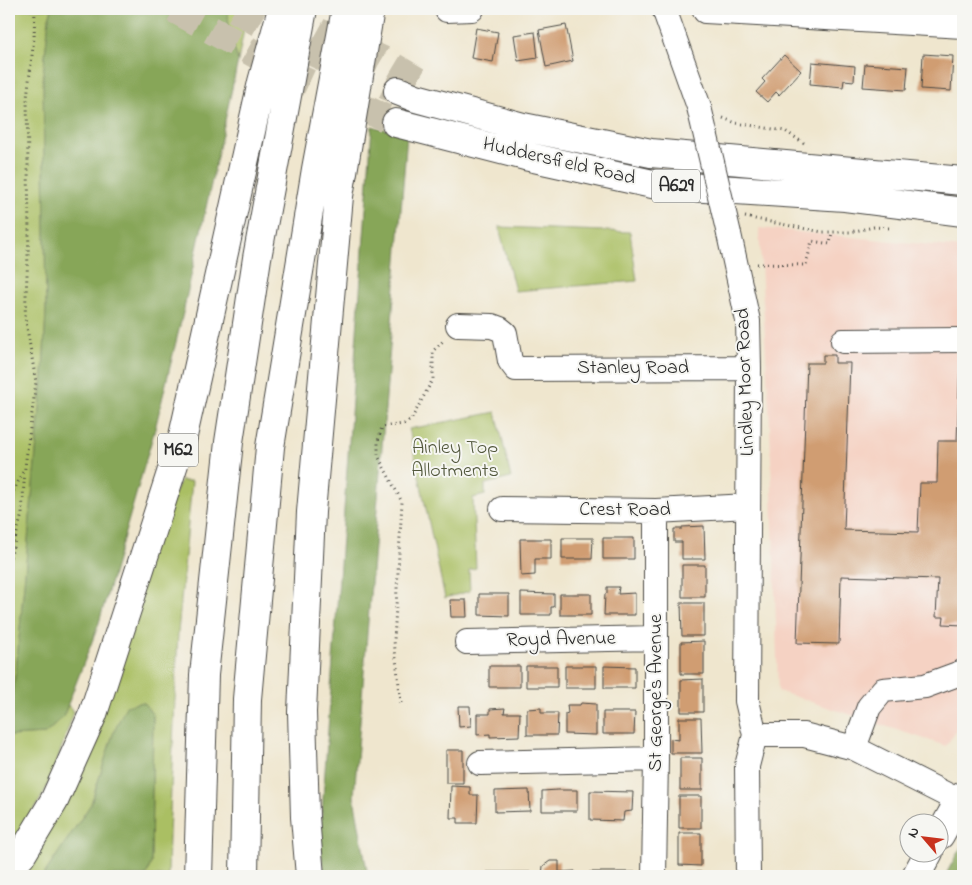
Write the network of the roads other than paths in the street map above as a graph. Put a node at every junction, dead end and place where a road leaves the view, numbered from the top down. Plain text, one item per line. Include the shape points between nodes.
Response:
1 (282, 9) edge
2 (303, 9) edge
3 (346, 9) edge
4 (370, 9) edge
5 (447, 9) edge
6 (472, 9) edge
7 (664, 9) edge
8 (706, 11) dead end
9 (963, 26) edge
10 (410, 87) tunnel mouth
11 (396, 123) tunnel mouth
12 (957, 181) edge
13 (963, 212) edge
14 (458, 325) road end
15 (963, 340) edge
16 (843, 341) dead end
17 (750, 368) junction
18 (748, 506) junction
19 (502, 509) dead end
20 (656, 511) junction
21 (656, 638) junction
22 (467, 642) dead end
23 (963, 672) edge
24 (755, 735) junction
25 (854, 748) junction
26 (656, 759) junction
27 (479, 762) dead end
28 (961, 799) edge
29 (950, 818) edge
30 (924, 862) edge
31 (9, 868) edge
32 (198, 876) edge
33 (244, 876) edge
34 (310, 876) edge
35 (654, 876) edge
36 (748, 876) edge
37 (916, 876) edge

1 - 31 main road, M62 via 262,82 183,436 93,714 54,801 21,856
2 - 32 main road, M62 via 257,258 228,442 204,675
3 - 33 main road via 270,446 247,699
4 - 34 main road via 339,196 311,512 302,712
5 - 6 street
7 - 17 street, Lindley Moor Road, bridge via 699,107 748,321
8 - 9 street
10 - 12 main road, Huddersfield Road / A629 via 416,98 523,127 651,153
11 - 13 main road, Huddersfield Road / A629 via 657,185 845,197
14 - 17 street, Stanley Road via 500,328 505,333 510,362 516,369
15 - 16 street
17 - 18 street, Lindley Moor Road
18 - 20 street, Crest Road
18 - 24 street, Lindley Moor Road via 747,701
19 - 20 street, Crest Road
20 - 21 street, St George's Avenue
21 - 22 street, Royd Avenue
21 - 26 street, St George's Avenue
23 - 25 street via 925,686 882,690 868,706
24 - 25 street via 804,736
24 - 36 street, Lindley Moor Road via 747,766
25 - 28 street
26 - 27 street
26 - 35 street, St George's Avenue
28 - 29 main road
30 - 37 main road

